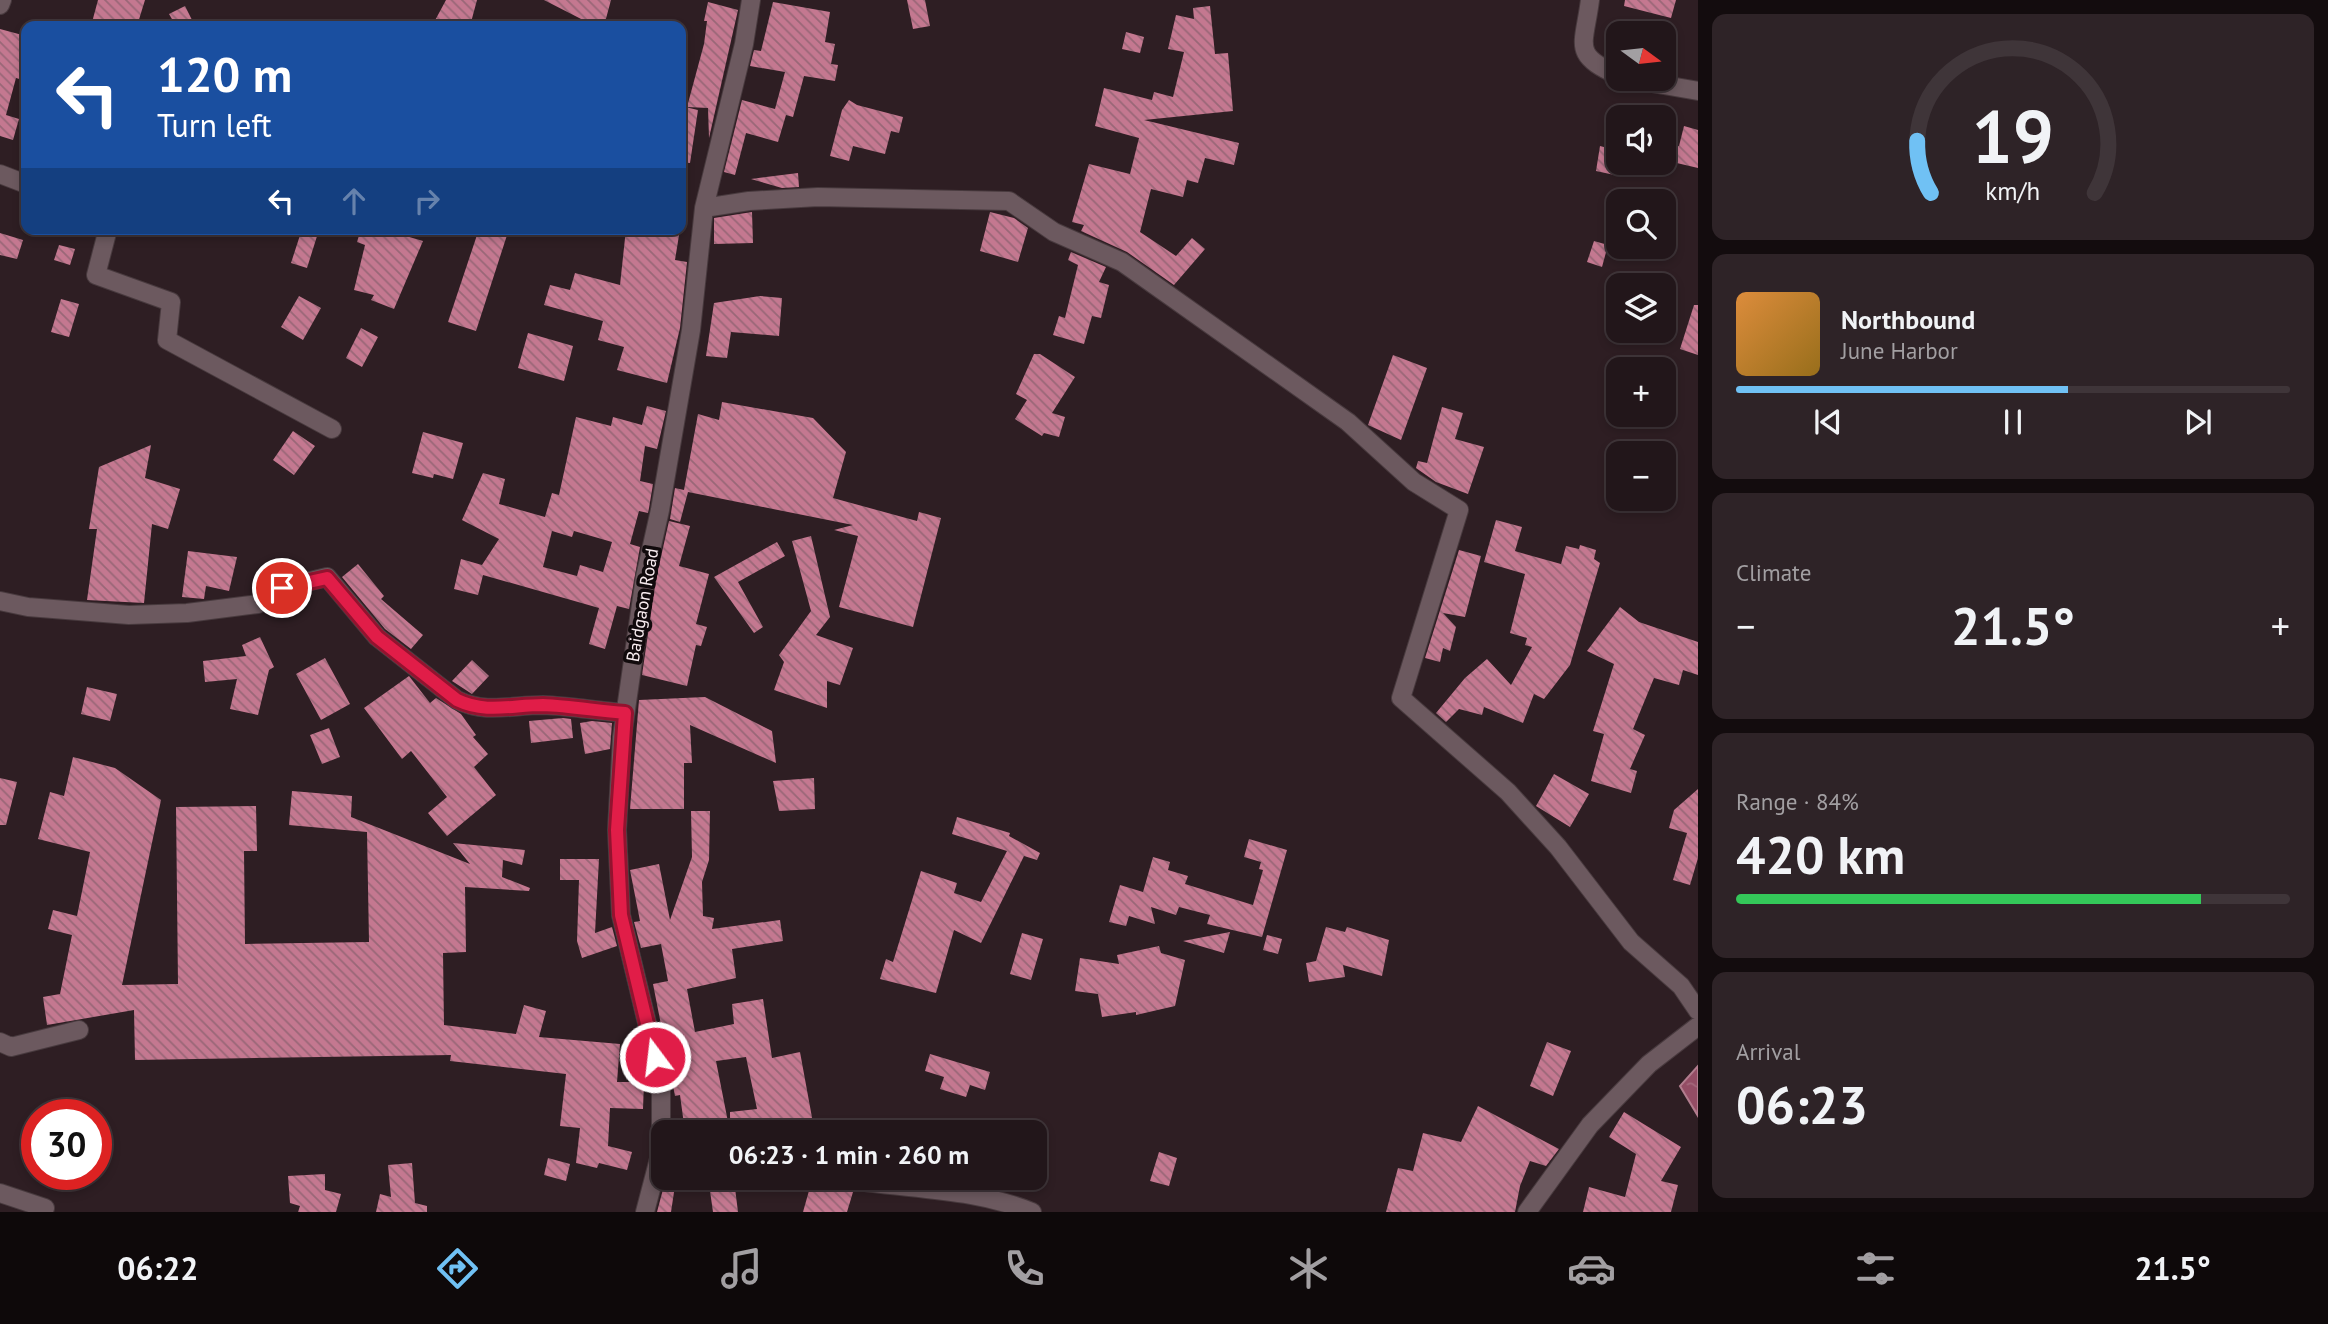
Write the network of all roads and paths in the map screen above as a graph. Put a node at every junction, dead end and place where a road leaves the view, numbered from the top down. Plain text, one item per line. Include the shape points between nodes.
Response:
1 (2, 0) edge
2 (751, 0) edge
3 (1590, 0) edge
4 (0, 5) edge
5 (1606, 70) edge
6 (1676, 87) edge
7 (1698, 91) edge
8 (0, 174) edge
9 (21, 182) edge
10 (704, 208) junction
11 (106, 235) edge
12 (332, 429) dead end
13 (0, 601) edge
14 (625, 713) junction
15 (1698, 1011) edge
16 (1698, 1026) edge
17 (79, 1030) dead end
18 (0, 1042) edge
19 (662, 1120) edge
20 (651, 1190) edge
21 (938, 1190) edge
22 (0, 1193) edge
23 (45, 1208) dead end
24 (645, 1212) edge
25 (1032, 1212) edge
26 (1527, 1212) edge

1 - 4 street
2 - 10 street, Baidgaon Road
3 - 5 street via 1584,50 1591,63
6 - 7 street
8 - 9 street
10 - 14 street, Baidgaon Road via 691,330
10 - 15 street via 818,197 1009,201 1054,232 1122,262 1348,422 1415,482 1459,510 1401,698 1508,792 1558,847 1630,942 1681,986
11 - 12 street via 96,275 171,302 167,340
13 - 14 street via 129,615 187,613 258,604 282,588 327,578 377,637 469,706 542,705
14 - 19 street, Baidgaon Road via 617,830 621,915 662,1082
16 - 26 street via 1649,1064 1590,1125
17 - 18 street via 10,1047
20 - 24 street, Baidgaon Road
21 - 25 street
22 - 23 street

